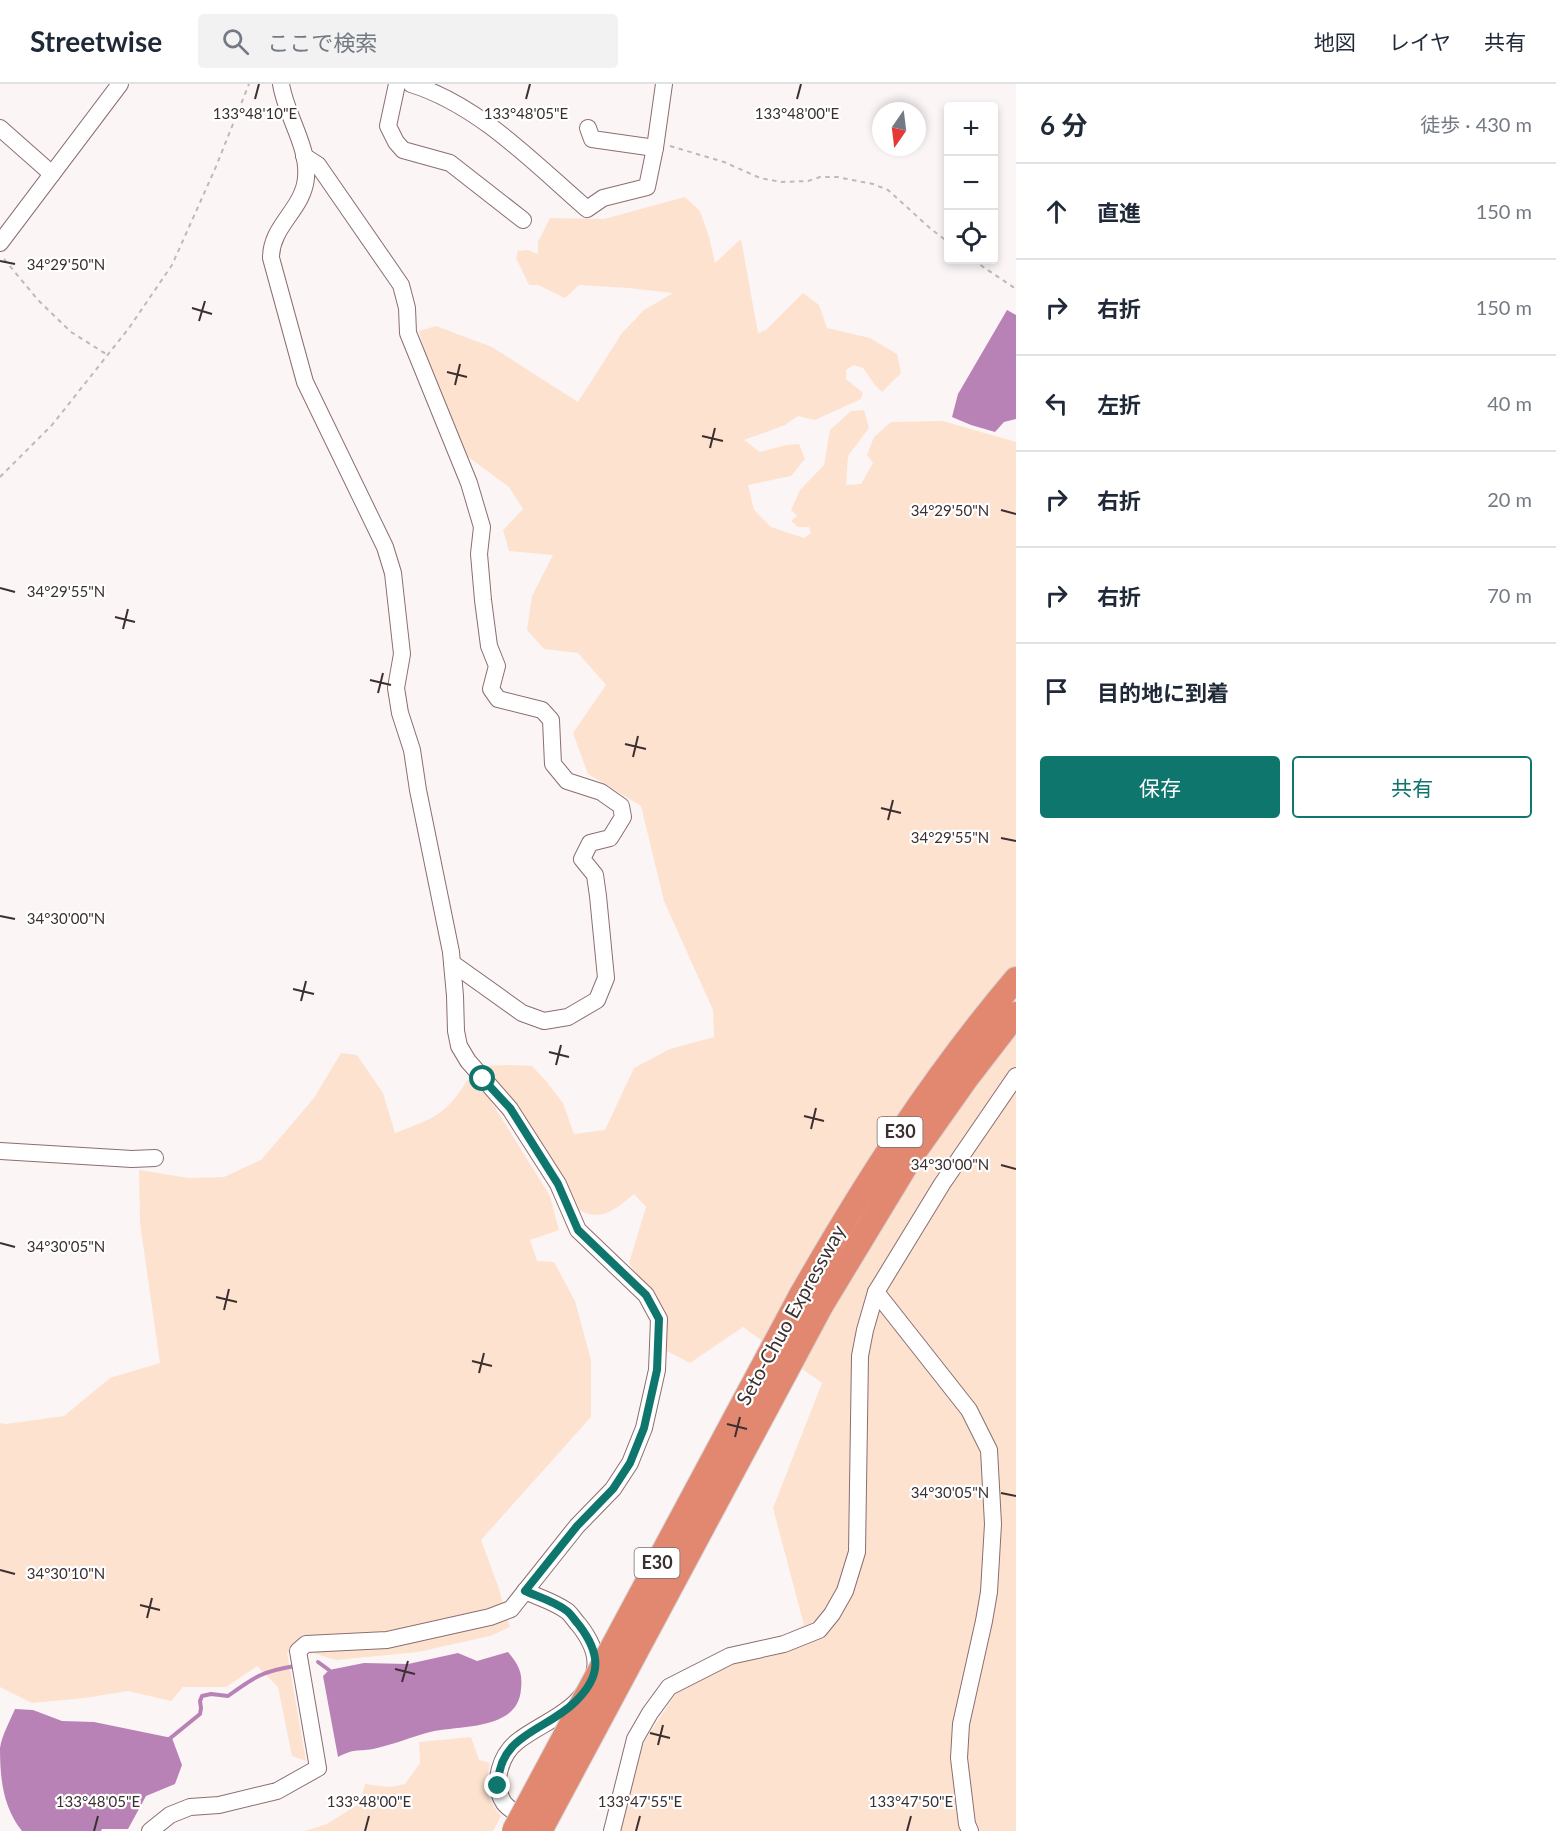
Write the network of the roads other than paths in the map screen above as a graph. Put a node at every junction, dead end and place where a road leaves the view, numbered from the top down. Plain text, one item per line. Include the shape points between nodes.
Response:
1 (120, 84) edge
2 (281, 84) edge
3 (397, 84) edge
4 (411, 84) edge
5 (664, 84) edge
6 (0, 128) edge
7 (588, 128) dead end
8 (656, 145) junction
9 (304, 156) junction
10 (52, 174) junction
11 (523, 220) dead end
12 (0, 243) edge
13 (452, 963) junction
14 (1016, 979) edge
15 (1016, 1014) edge
16 (1016, 1076) edge
17 (0, 1151) edge
18 (155, 1158) dead end
19 (876, 1293) junction
20 (811, 1300) junction
21 (525, 1591) junction
22 (150, 1831) edge
23 (514, 1831) edge
24 (540, 1831) edge
25 (546, 1831) edge
26 (612, 1831) edge
27 (970, 1831) edge

1 - 10 street
2 - 9 street
3 - 11 street via 388,126 403,150 450,163
4 - 8 street via 432,91 476,117 586,209 603,198 647,187
5 - 8 street
6 - 10 street
7 - 8 street via 592,140
9 - 13 street via 306,178 302,194 276,234 271,258 305,382 385,547 393,573 402,654 396,688 412,750
9 - 13 street via 318,165 401,285 408,333 469,483 482,527 479,554 483,600 489,646 497,666 491,689 498,699 542,710 551,720 553,764 567,782 601,792 621,806 623,818 610,838 590,843 582,860 595,875 598,896 606,978 597,1000 568,1017 544,1021 522,1013
10 - 12 street
13 - 21 street via 459,1046 523,1128 558,1184 578,1230 646,1295 659,1319 657,1370 644,1428 630,1463 613,1489 577,1526
14 - 20 highway, Seto-Chuo Expressway / E30 via 946,1066 851,1207
15 - 20 highway, Seto-Chuo Expressway / E30
16 - 19 street via 942,1184
17 - 18 street
19 - 26 street via 861,1356 857,1552 845,1591 819,1630 784,1644 730,1656 669,1687 635,1739
19 - 27 street via 969,1410 988,1450 993,1524 989,1592 961,1724 963,1792
20 - 23 highway, Seto-Chuo Expressway / E30, bridge
20 - 24 highway, Seto-Chuo Expressway / E30, bridge
21 - 22 street via 511,1609 490,1617 387,1641 306,1644 298,1651 318,1768 277,1791 219,1805 190,1807 170,1815
21 - 25 street via 568,1611 591,1641 596,1660 590,1685 574,1704 516,1742 503,1760 498,1776 504,1803

